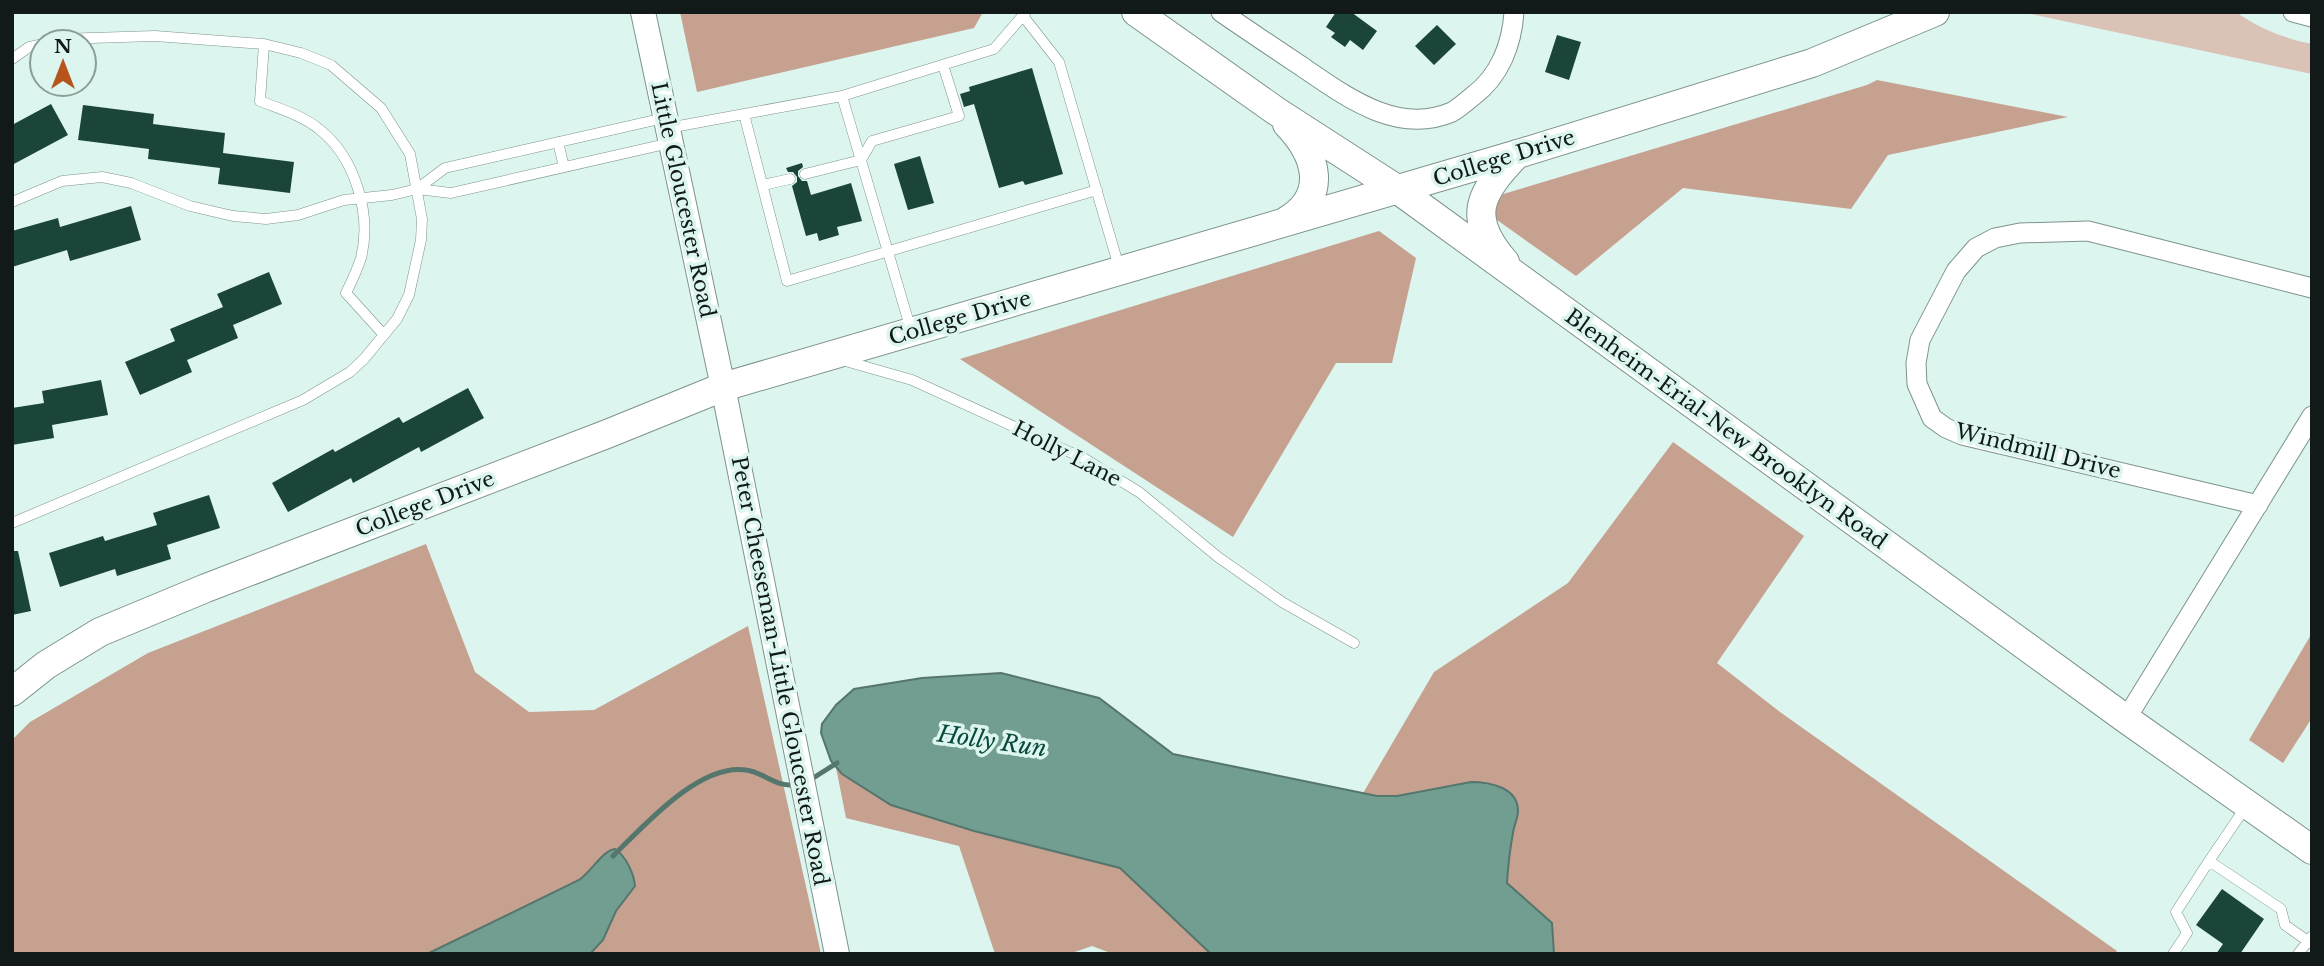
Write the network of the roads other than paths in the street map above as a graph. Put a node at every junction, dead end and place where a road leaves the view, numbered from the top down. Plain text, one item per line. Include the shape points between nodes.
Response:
1 (643, 12) edge
2 (1136, 12) edge
3 (1221, 12) edge
4 (1514, 12) edge
5 (1935, 12) edge
6 (2293, 12) edge
7 (1024, 14) edge
8 (2312, 17) edge
9 (98, 38) edge
10 (264, 44) junction
11 (28, 48) edge
12 (12, 59) edge
13 (943, 65) junction
14 (842, 96) junction
15 (1276, 111) junction
16 (744, 114) junction
17 (668, 130) junction
18 (558, 142) junction
19 (1518, 154) junction
20 (861, 160) junction
21 (564, 167) junction
22 (805, 174) dead end
23 (790, 179) dead end
24 (763, 185) junction
25 (418, 189) junction
26 (1097, 190) junction
27 (1397, 190) junction
28 (360, 198) junction
29 (12, 202) edge
30 (1283, 223) junction
31 (888, 251) junction
32 (1121, 271) junction
33 (1530, 286) junction
34 (2312, 288) edge
35 (912, 332) junction
36 (384, 335) junction
37 (828, 356) junction
38 (723, 387) junction
39 (2312, 416) edge
40 (2258, 505) junction
41 (12, 523) edge
42 (1354, 643) dead end
43 (12, 692) edge
44 (2126, 719) junction
45 (2247, 804) junction
46 (2309, 850) edge
47 (2209, 861) junction
48 (2310, 941) edge
49 (837, 954) edge
50 (2173, 954) edge
51 (2298, 954) edge

1 - 17 street, Little Gloucester Road
2 - 15 main road, Blenheim-Erial-New Brooklyn Road
3 - 4 street via 1348,97 1381,113 1424,118 1452,111 1480,91 1500,66
5 - 19 main road, College Drive via 1812,63
6 - 8 street
7 - 13 lane via 994,49
7 - 26 lane via 1059,62
9 - 10 lane via 155,36
10 - 25 lane via 331,65 381,108 410,154
10 - 28 lane via 260,101 320,130 349,167
11 - 12 lane
13 - 14 lane
13 - 20 lane via 959,116 872,141
14 - 16 lane
14 - 20 lane
15 - 27 main road, Blenheim-Erial-New Brooklyn Road
15 - 30 main road via 1300,139 1315,175 1306,205
16 - 17 lane
16 - 24 lane
17 - 18 lane
17 - 21 lane
17 - 38 street, Little Gloucester Road
18 - 21 lane
18 - 25 lane via 444,168
19 - 27 main road, College Drive
19 - 33 main road via 1486,189 1481,206 1496,251
20 - 22 lane
20 - 31 lane
21 - 25 lane via 451,192
23 - 24 lane
24 - 31 lane via 787,281
25 - 28 lane
25 - 36 lane via 421,240 409,295
26 - 31 lane
26 - 32 lane
27 - 30 main road, College Drive
27 - 33 main road, Blenheim-Erial-New Brooklyn Road
28 - 29 lane via 281,218 247,217 190,206 102,177 62,181
28 - 36 lane via 364,238 346,293
30 - 32 main road, College Drive
31 - 35 lane
32 - 35 main road, College Drive
33 - 44 main road, Blenheim-Erial-New Brooklyn Road
34 - 40 street, Windmill Drive via 2088,231 2020,233 1976,248 1955,271 1920,340 1917,384 1932,418 1946,428
35 - 37 main road, College Drive
36 - 41 lane via 349,372 303,400
37 - 38 main road, College Drive
37 - 42 lane, Holly Lane via 912,380 1085,459 1139,492 1282,602
38 - 43 main road, College Drive via 100,632
38 - 49 street, Peter Cheeseman-Little Gloucester Road
39 - 40 street
40 - 44 street
44 - 45 main road, Blenheim-Erial-New Brooklyn Road
45 - 46 main road, Blenheim-Erial-New Brooklyn Road
45 - 47 lane
47 - 48 lane via 2281,909 2285,925
47 - 50 lane via 2175,912 2187,933
48 - 51 lane

